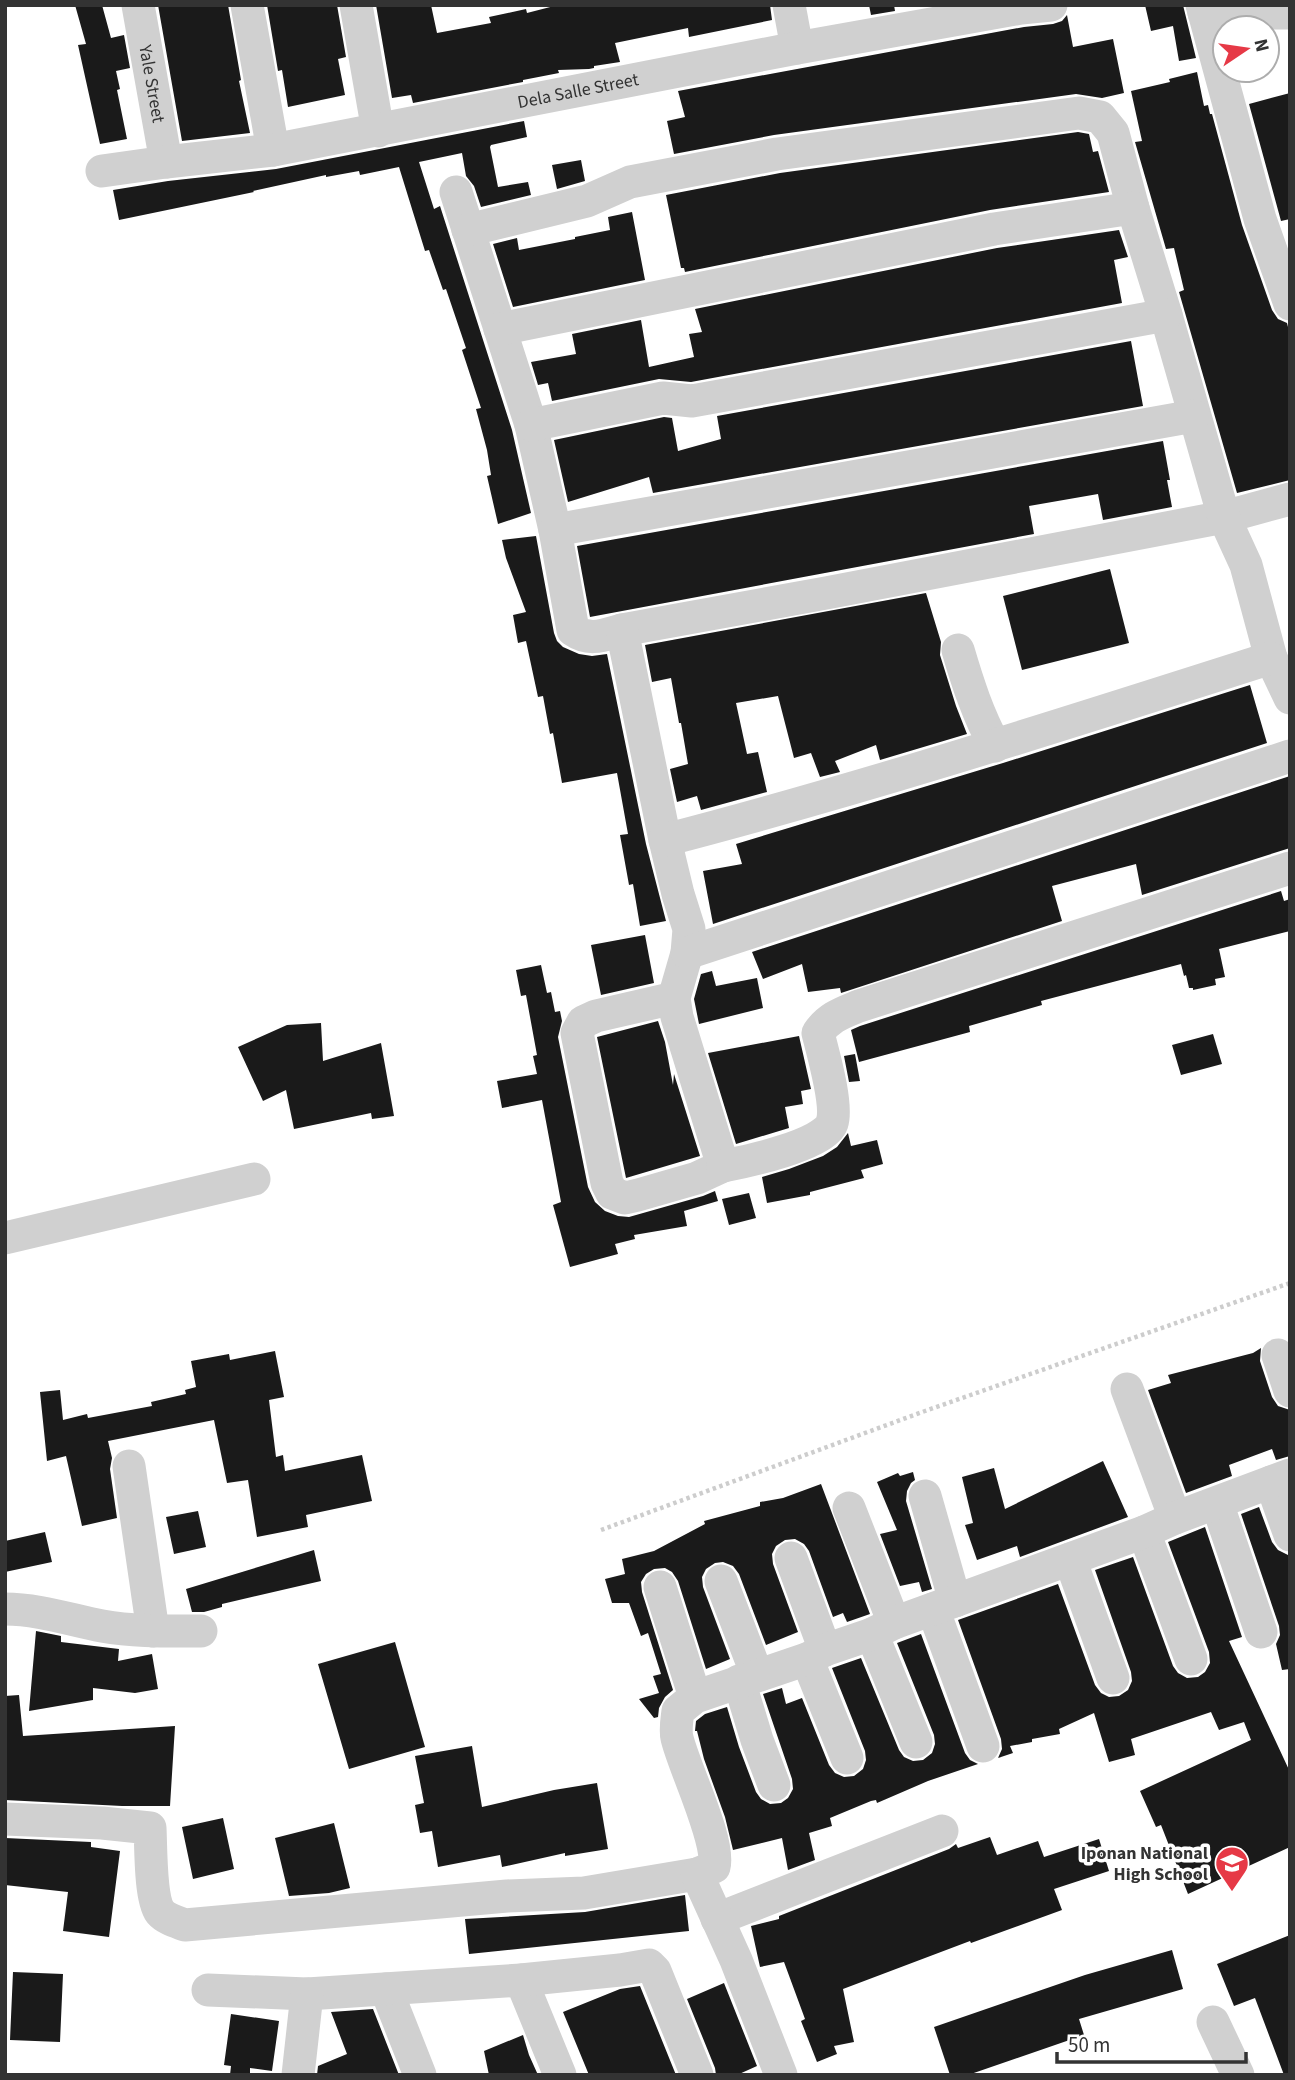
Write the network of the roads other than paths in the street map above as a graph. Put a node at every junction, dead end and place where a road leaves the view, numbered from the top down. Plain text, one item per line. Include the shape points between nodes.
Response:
1 (138, 5) edge
2 (247, 5) edge
3 (356, 5) edge
4 (789, 5) edge
5 (1051, 5) edge
6 (1203, 9) edge
7 (1290, 13) edge
8 (797, 48) junction
9 (378, 131) junction
10 (273, 150) junction
11 (166, 162) junction
12 (102, 171) dead end
13 (456, 192) dead end
14 (1133, 208) junction
15 (468, 230) junction
16 (1290, 304) edge
17 (1166, 315) junction
18 (500, 329) junction
19 (1194, 416) junction
20 (531, 425) junction
21 (1290, 499) edge
22 (1224, 517) junction
23 (555, 530) junction
24 (622, 630) junction
25 (958, 650) dead end
26 (1271, 658) junction
27 (1290, 698) edge
28 (995, 746) junction
29 (1290, 756) edge
30 (665, 840) junction
31 (1290, 868) edge
32 (687, 953) junction
33 (674, 998) junction
34 (723, 1166) junction
35 (254, 1179) dead end
36 (5, 1238) edge
37 (1278, 1355) dead end
38 (1127, 1389) dead end
39 (1290, 1391) edge
40 (129, 1466) dead end
41 (1280, 1478) edge
42 (925, 1496) dead end
43 (1217, 1503) junction
44 (849, 1508) dead end
45 (1175, 1518) junction
46 (1144, 1532) junction
47 (1290, 1535) edge
48 (791, 1558) dead end
49 (1070, 1559) junction
50 (721, 1581) dead end
51 (660, 1587) dead end
52 (944, 1605) junction
53 (5, 1609) edge
54 (883, 1629) junction
55 (153, 1631) junction
56 (201, 1631) dead end
57 (1261, 1633) dead end
58 (816, 1654) junction
59 (1191, 1659) dead end
60 (748, 1678) junction
61 (1113, 1678) dead end
62 (695, 1697) junction
63 (916, 1742) dead end
64 (983, 1746) dead end
65 (847, 1758) dead end
66 (774, 1785) dead end
67 (5, 1819) edge
68 (942, 1831) dead end
69 (697, 1874) junction
70 (717, 1919) junction
71 (521, 1980) junction
72 (386, 1989) junction
73 (208, 1990) dead end
74 (307, 1994) junction
75 (1213, 2022) dead end
76 (298, 2075) edge
77 (420, 2075) edge
78 (560, 2075) edge
79 (697, 2075) edge
80 (781, 2075) edge
81 (1237, 2075) edge

1 - 11 street, Yale Street
2 - 10 street
3 - 9 street
4 - 8 street
5 - 8 street, Dela Salle Street
6 - 7 street
6 - 16 street via 1260,219
8 - 9 street, Dela Salle Street
9 - 10 street, Dela Salle Street
10 - 11 street, Dela Salle Street
11 - 12 street, Dela Salle Street
13 - 15 street
14 - 15 street via 1113,133 1100,117 1079,113 777,154 656,177 587,201
14 - 17 street
14 - 18 street via 994,229
15 - 18 street
17 - 19 street
17 - 20 street via 692,401 663,398
18 - 20 street
19 - 22 street
19 - 23 street
20 - 23 street
21 - 22 street
22 - 24 street
22 - 26 street via 1246,565
23 - 24 street via 573,629 594,638
24 - 30 street
25 - 28 street via 982,723
26 - 27 street
26 - 28 street
28 - 30 street
29 - 32 street
30 - 32 street via 689,929
31 - 34 street via 839,1014 818,1033 833,1109 826,1132 768,1157
32 - 33 street
33 - 34 street
33 - 34 street via 597,1016 583,1022 577,1033 607,1183 612,1193 625,1198
35 - 36 street
37 - 39 street
38 - 45 street
40 - 55 street
41 - 43 street
41 - 47 street
42 - 52 street
43 - 45 street
43 - 57 street
44 - 54 street
45 - 46 street
46 - 49 street
46 - 59 street
48 - 58 street
49 - 52 street
49 - 61 street
50 - 60 street
51 - 62 street
52 - 54 street
52 - 64 street
53 - 55 street
54 - 58 street
54 - 63 street
55 - 56 street
58 - 60 street
58 - 65 street
60 - 62 street
60 - 66 street via 757,1740
62 - 69 street via 678,1711 677,1736 716,1861 714,1867
67 - 69 street via 150,1828 160,1912 185,1925 584,1893
68 - 70 street
69 - 70 street
70 - 80 street
71 - 72 street
71 - 78 street
71 - 79 street via 649,1965
72 - 74 street
72 - 77 street
73 - 74 street
74 - 76 street
75 - 81 street

